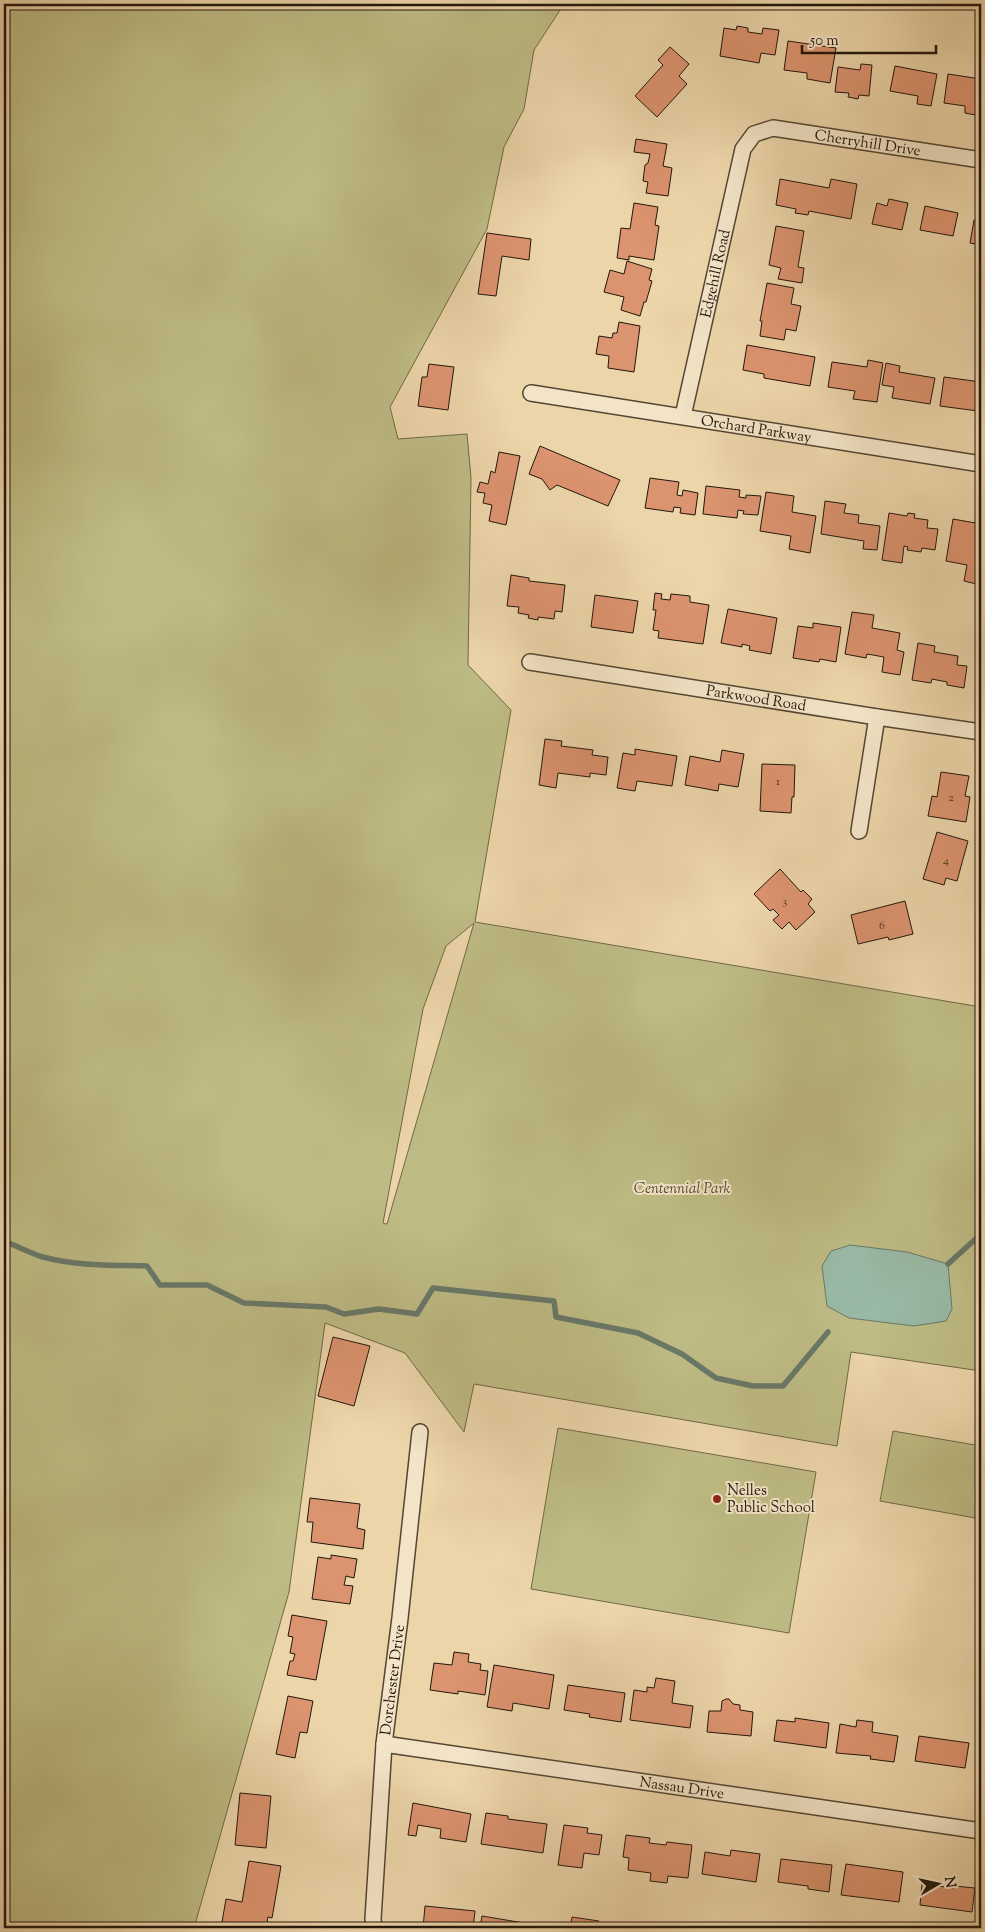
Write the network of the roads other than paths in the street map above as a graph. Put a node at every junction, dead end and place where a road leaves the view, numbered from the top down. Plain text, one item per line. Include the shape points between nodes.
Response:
1 (754, 134) joint
2 (981, 160) edge
3 (531, 392) dead end
4 (683, 416) junction
5 (981, 464) edge
6 (530, 662) dead end
7 (877, 718) junction
8 (981, 732) edge
9 (859, 831) dead end
10 (420, 1432) dead end
11 (384, 1744) junction
12 (981, 1831) edge
13 (374, 1928) edge

1 - 2 street, Cherryhill Drive via 773,128
1 - 4 street, Edgehill Road via 743,149
3 - 4 street, Orchard Parkway
4 - 5 street, Orchard Parkway
6 - 7 street, Parkwood Road
7 - 8 street, Parkwood Road
7 - 9 street
10 - 11 street, Dorchester Drive
11 - 12 street, Nassau Drive
11 - 13 street, Dorchester Drive

